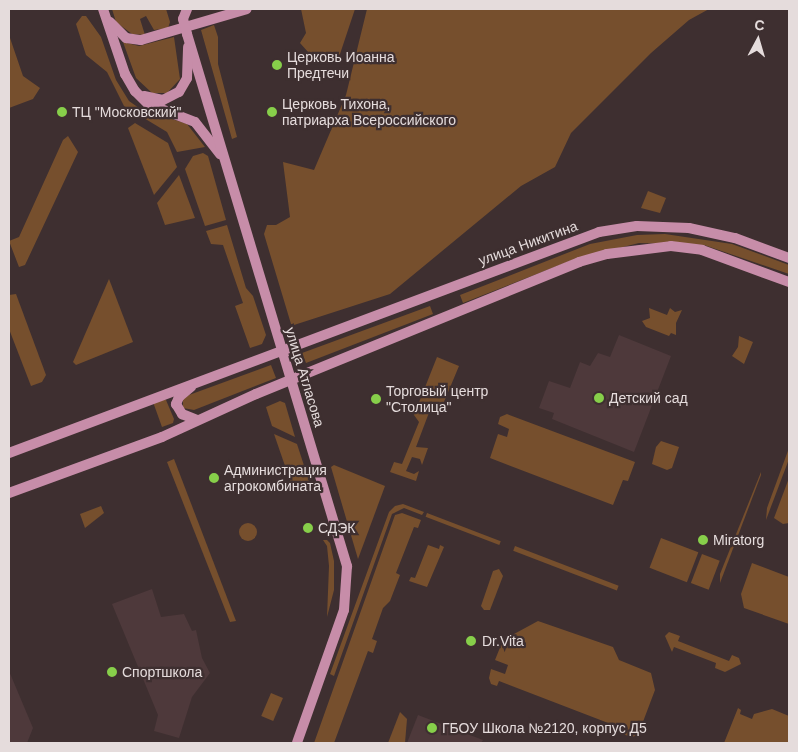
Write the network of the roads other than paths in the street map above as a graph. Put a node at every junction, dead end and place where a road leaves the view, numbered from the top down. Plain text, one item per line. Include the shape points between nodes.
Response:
1 (247, 9) edge
2 (183, 12) edge
3 (105, 14) edge
4 (187, 36) junction
5 (137, 94) junction
6 (228, 167) junction
7 (789, 258) edge
8 (789, 282) edge
9 (284, 351) junction
10 (293, 379) junction
11 (194, 385) junction
12 (197, 420) junction
13 (9, 453) edge
14 (9, 492) edge
15 (297, 743) edge

1 - 3 street via 141,40 126,38
2 - 4 street, улица Атласова, bridge
3 - 5 street via 125,74
4 - 5 street via 187,78 179,92 159,100
4 - 6 street, улица Атласова
5 - 6 street via 148,104 185,116 199,125
6 - 9 street, улица Атласова
7 - 9 street, улица Никитина via 735,238 697,229 637,226 600,232 502,266 436,295
8 - 10 street via 702,250 672,246 607,254 578,262
9 - 10 street, улица Атласова
9 - 11 street, улица Никитина
10 - 12 street
10 - 15 street, улица Атласова via 345,556 348,584 339,626
11 - 12 street via 179,397 176,404 182,414
11 - 13 street, улица Никитина via 148,398
12 - 14 street via 162,437

